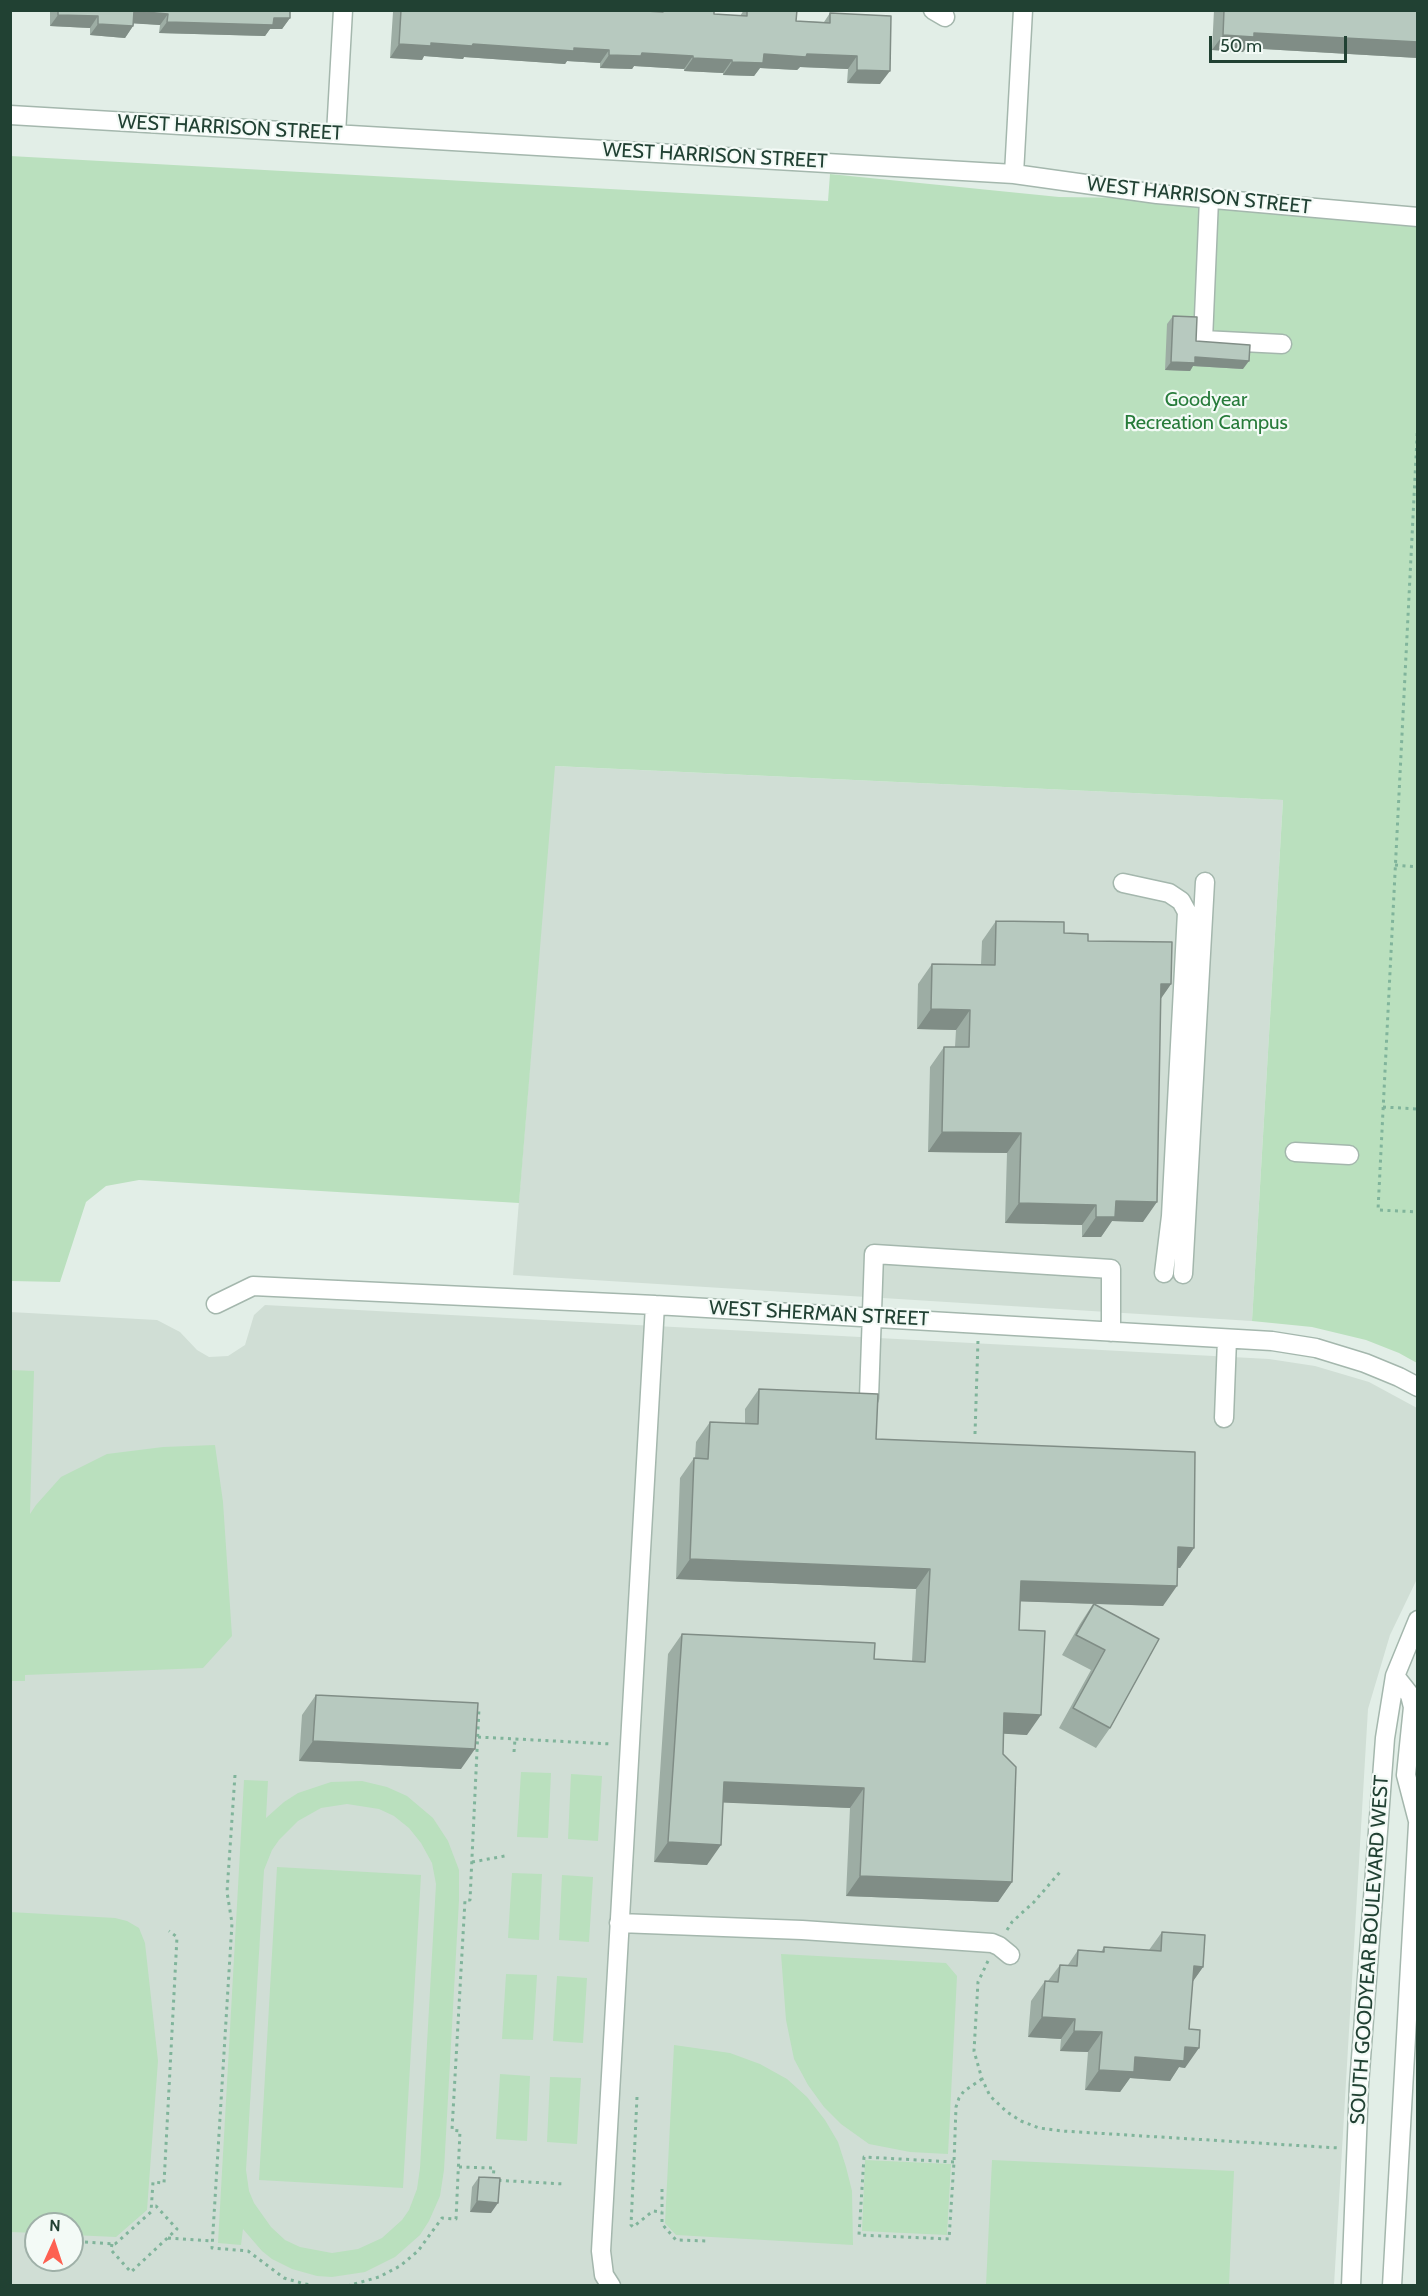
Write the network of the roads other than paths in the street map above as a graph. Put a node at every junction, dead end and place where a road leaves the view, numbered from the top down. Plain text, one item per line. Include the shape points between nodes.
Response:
1 (343, 10) edge
2 (1023, 10) edge
3 (10, 115) edge
4 (336, 134) junction
5 (1014, 174) junction
6 (1209, 199) junction
7 (1418, 218) edge
8 (1282, 344) dead end
9 (1204, 882) dead end
10 (1123, 883) dead end
11 (1296, 1152) dead end
12 (1349, 1155) dead end
13 (1164, 1273) dead end
14 (1182, 1274) dead end
15 (216, 1304) dead end
16 (655, 1305) junction
17 (872, 1317) junction
18 (1111, 1332) junction
19 (1227, 1339) junction
20 (1418, 1387) edge
21 (869, 1398) edge
22 (1224, 1418) dead end
23 (1418, 1620) edge
24 (1395, 1676) junction
25 (1418, 1822) edge
26 (619, 1923) junction
27 (1004, 1951) road end
28 (611, 2286) edge
29 (1351, 2286) edge
30 (1392, 2286) edge

1 - 4 street
2 - 5 street
3 - 4 street, WEST HARRISON STREET
4 - 5 street, WEST HARRISON STREET
5 - 6 street, WEST HARRISON STREET
6 - 7 street, WEST HARRISON STREET
6 - 8 street via 1203,340
9 - 14 street
10 - 13 street via 1168,893 1182,901 1187,912
11 - 12 street
15 - 16 street, WEST SHERMAN STREET via 254,1286
16 - 17 street, WEST SHERMAN STREET
16 - 26 street
17 - 18 street, WEST SHERMAN STREET
17 - 18 street via 874,1254 896,1255 1111,1269
17 - 21 street
18 - 19 street, WEST SHERMAN STREET
19 - 20 street, WEST SHERMAN STREET via 1316,1348 1365,1363
19 - 22 street
23 - 24 street, SOUTH GOODYEAR BOULEVARD WEST
24 - 25 street, SOUTH GOODYEAR BOULEVARD WEST via 1410,1695 1413,1707 1406,1775
24 - 29 street, SOUTH GOODYEAR BOULEVARD WEST via 1385,1738 1360,2073
25 - 30 street, SOUTH GOODYEAR BOULEVARD WEST
26 - 27 street via 802,1930 980,1943
26 - 28 street via 601,2262

